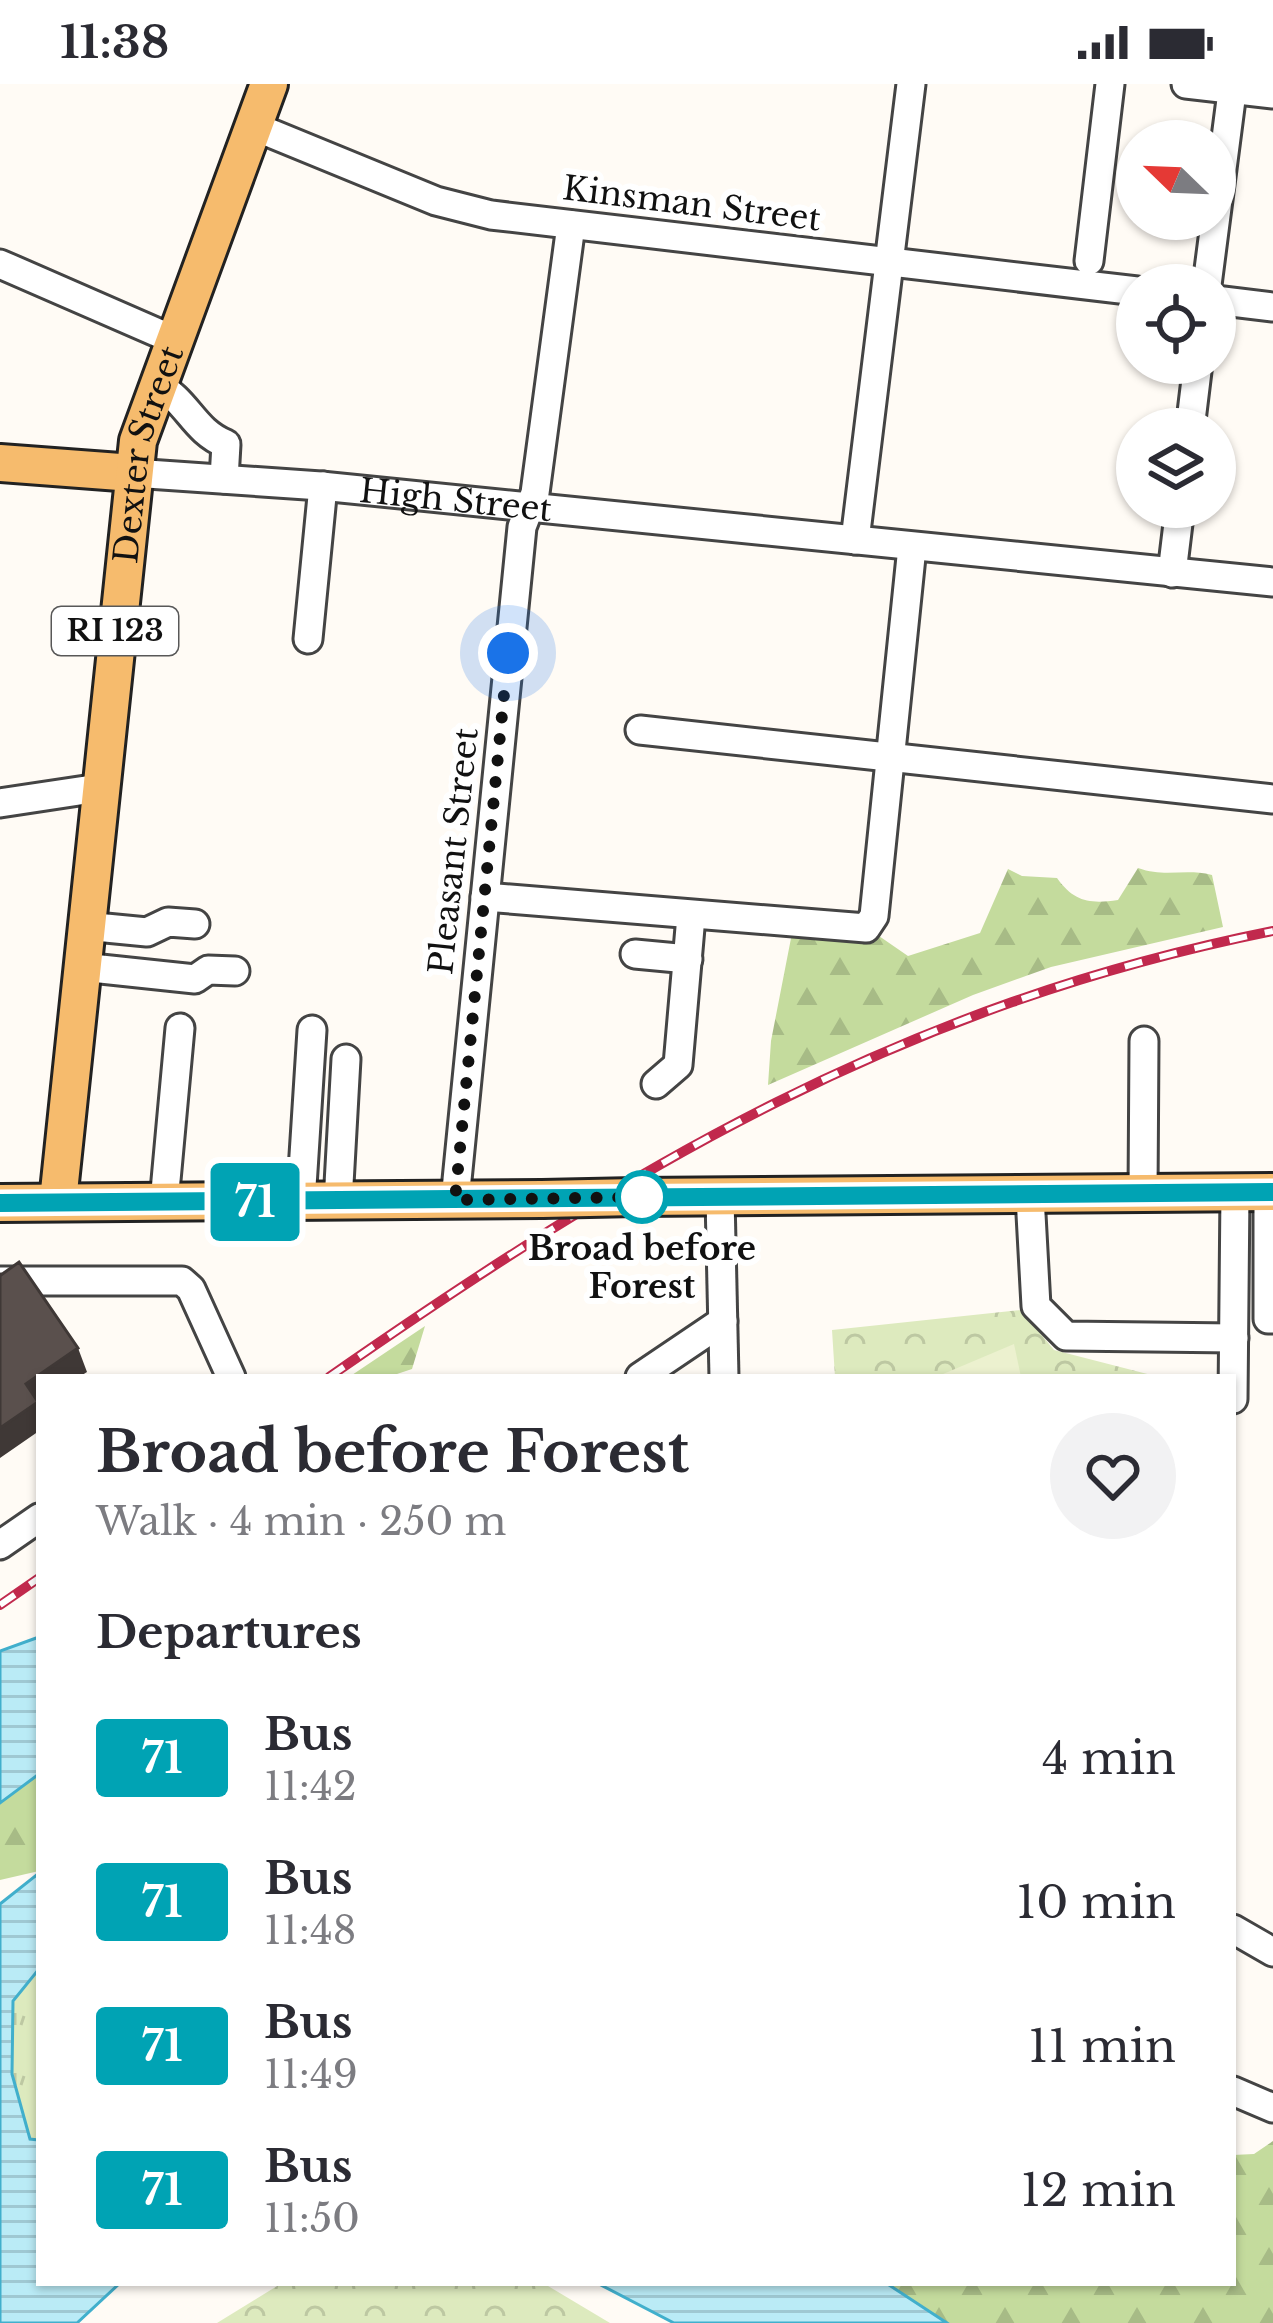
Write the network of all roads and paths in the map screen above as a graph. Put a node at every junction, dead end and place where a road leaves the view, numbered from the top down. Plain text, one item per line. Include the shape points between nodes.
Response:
1 (269, 84) edge
2 (911, 84) edge
3 (1110, 84) edge
4 (1186, 84) edge
5 (1232, 87) edge
6 (1273, 94) edge
7 (254, 126) junction
8 (571, 225) junction
9 (1089, 261) dead end
10 (889, 263) junction
11 (0, 264) edge
12 (1211, 264) edge
13 (1116, 289) edge
14 (1236, 303) edge
15 (1273, 308) edge
16 (172, 339) junction
17 (156, 386) junction
18 (0, 463) edge
19 (133, 473) junction
20 (224, 479) junction
21 (323, 486) junction
22 (531, 508) junction
23 (1177, 528) edge
24 (855, 540) junction
25 (912, 547) junction
26 (1172, 573) junction
27 (1273, 582) edge
28 (308, 639) dead end
29 (640, 730) dead end
30 (888, 756) junction
31 (100, 788) junction
32 (1273, 799) edge
33 (0, 803) edge
34 (485, 897) junction
35 (691, 916) junction
36 (195, 924) dead end
37 (86, 926) junction
38 (634, 954) dead end
39 (688, 959) junction
40 (82, 967) junction
41 (236, 971) dead end
42 (179, 1028) dead end
43 (312, 1030) dead end
44 (1144, 1041) dead end
45 (346, 1059) dead end
46 (656, 1084) dead end
47 (1259, 1192) edge
48 (1144, 1194) junction
49 (1030, 1196) junction
50 (721, 1198) junction
51 (455, 1200) junction
52 (58, 1201) junction
53 (164, 1202) junction
54 (301, 1202) junction
55 (338, 1202) junction
56 (0, 1203) edge
57 (0, 1281) edge
58 (1273, 1319) edge
59 (723, 1322) junction
60 (1234, 1338) junction
61 (231, 1374) edge
62 (645, 1374) edge
63 (724, 1374) edge
64 (1233, 1374) edge
65 (36, 1520) edge
66 (0, 1545) edge
67 (1236, 1931) edge
68 (1273, 1952) edge
69 (1236, 2092) edge
70 (1273, 2108) edge

1 - 7 main road, Dexter Street / RI 123
2 - 10 street
3 - 9 street
4 - 5 street
5 - 6 street
5 - 12 street
7 - 8 street, Kinsman Street via 436,201
7 - 16 main road, Dexter Street / RI 123
8 - 10 street, Kinsman Street
8 - 22 street, Pleasant Street
10 - 13 street, Kinsman Street
10 - 24 street
11 - 16 street
14 - 15 street
16 - 17 main road, Dexter Street / RI 123
17 - 19 main road, Dexter Street / RI 123
17 - 20 street via 180,396 196,426 226,444
18 - 19 main road, High Street
19 - 20 street, High Street
19 - 31 main road, Dexter Street / RI 123
20 - 21 street, High Street
21 - 22 street, High Street
21 - 28 street
22 - 24 street, High Street
22 - 34 street, Pleasant Street via 522,527
23 - 26 street
24 - 25 street, High Street
25 - 26 street, High Street
25 - 30 street
26 - 27 street, High Street
29 - 30 street
30 - 32 street
30 - 35 street via 874,916 866,928
31 - 33 street
31 - 37 main road, Dexter Street / RI 123
34 - 35 street
34 - 51 street, Pleasant Street
35 - 39 street
36 - 37 street via 168,922 147,932
37 - 40 main road, Dexter Street / RI 123
38 - 39 street
39 - 46 street via 679,1065
40 - 41 street via 195,979 208,970
40 - 52 main road, Dexter Street / RI 123
42 - 53 street
43 - 54 street
44 - 48 street
45 - 55 street
47 - 48 main road
47 - 58 street
47 - 60 street
48 - 49 main road
49 - 50 main road
49 - 60 street via 1036,1306 1066,1336
50 - 51 main road, bridge
50 - 59 street
51 - 55 main road
52 - 53 main road
52 - 56 main road
53 - 54 main road
54 - 55 main road
57 - 61 street via 182,1281
59 - 62 street
59 - 63 street
60 - 64 street
65 - 66 street
67 - 68 street
69 - 70 street

